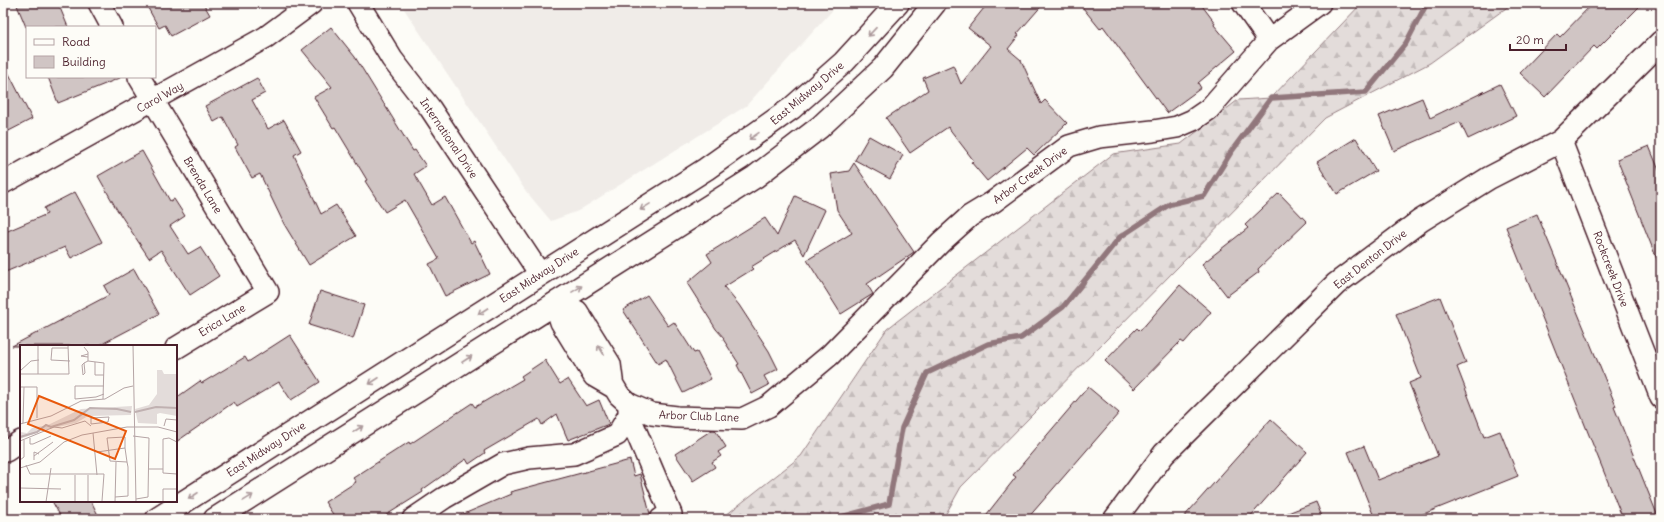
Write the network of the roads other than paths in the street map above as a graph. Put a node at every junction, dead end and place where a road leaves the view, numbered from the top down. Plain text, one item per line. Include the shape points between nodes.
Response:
1 (100, 3) edge
2 (312, 3) edge
3 (358, 3) edge
4 (898, 3) edge
5 (935, 3) edge
6 (1243, 3) edge
7 (1320, 3) edge
8 (112, 26) edge
9 (1269, 40) junction
10 (1661, 42) edge
11 (140, 78) edge
12 (152, 101) junction
13 (1562, 141) junction
14 (3, 183) edge
15 (540, 274) junction
16 (268, 292) joint
17 (555, 302) junction
18 (177, 347) edge
19 (1661, 398) edge
20 (769, 406) joint
21 (629, 409) junction
22 (157, 519) edge
23 (215, 519) edge
24 (413, 519) edge
25 (661, 519) edge
26 (1115, 519) edge

1 - 8 street
2 - 12 street, Carol Way via 266,37
3 - 15 street, International Drive via 392,59 430,108
4 -> 15 main road, East Midway Drive via 844,62 792,108 706,169
17 -> 5 main road via 755,177 820,127 883,68
6 - 9 street
7 - 9 street, Arbor Creek Drive
9 - 20 street, Arbor Creek Drive via 1210,109 1193,120 1177,127 1099,137 1069,146 970,216 830,355
10 - 13 main road, East Denton Drive
11 - 12 street, Brenda Lane
12 - 14 street, Carol Way
12 - 16 street, Brenda Lane
13 - 19 street, Rockcreek Drive
13 - 26 main road, East Denton Drive via 1489,178 1420,221 1336,284 1164,454
15 - 17 main road
15 -> 22 main road, East Midway Drive
16 - 18 street, Erica Lane
17 - 21 street, Arbor Club Lane via 561,322 594,376 613,385
23 -> 17 main road
20 - 21 street, Arbor Club Lane via 742,419 652,414
21 - 24 street via 616,435 574,454 529,458 503,464
21 - 25 street via 671,514

